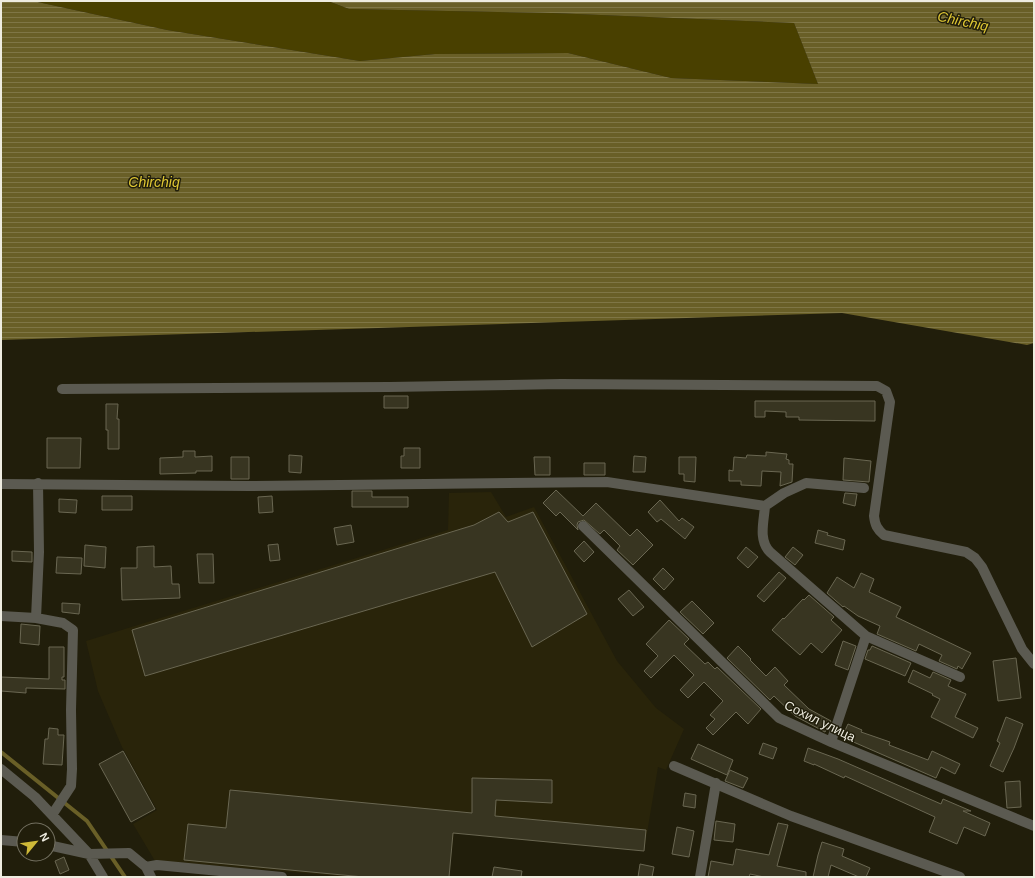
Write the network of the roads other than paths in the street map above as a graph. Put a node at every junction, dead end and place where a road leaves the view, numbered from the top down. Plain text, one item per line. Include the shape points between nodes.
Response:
1 (62, 389) dead end
2 (38, 483) junction
3 (1, 484) edge
4 (864, 488) dead end
5 (765, 506) junction
6 (583, 526) dead end
7 (1, 616) edge
8 (36, 618) junction
9 (866, 636) junction
10 (1034, 664) edge
11 (960, 677) dead end
12 (830, 742) junction
13 (674, 766) dead end
14 (1, 769) edge
15 (716, 783) junction
16 (52, 815) junction
17 (1034, 826) edge
18 (1, 840) edge
19 (16, 841) edge
20 (56, 847) edge
21 (89, 854) junction
22 (146, 867) junction
23 (103, 877) edge
24 (151, 877) edge
25 (282, 877) edge
26 (700, 877) edge
27 (960, 877) edge

1 - 10 street via 561,384 876,386 886,391 890,402 874,516 878,530 884,535 966,552 975,558 982,567 1022,649
2 - 3 street
2 - 5 street via 247,486 607,482
2 - 8 street via 40,552
4 - 5 street via 806,483 784,493
5 - 9 street via 763,542 766,548
6 - 12 street, Сохил улица via 779,718
7 - 8 street
8 - 16 street via 63,622 73,630 71,786
9 - 11 street
9 - 12 street
12 - 17 street, Сохил улица
13 - 15 street
14 - 16 street
15 - 26 street
15 - 27 street via 791,816
16 - 21 street
18 - 19 street
20 - 21 street
21 - 22 street via 129,853
21 - 23 street
22 - 24 street
22 - 25 street via 156,865

